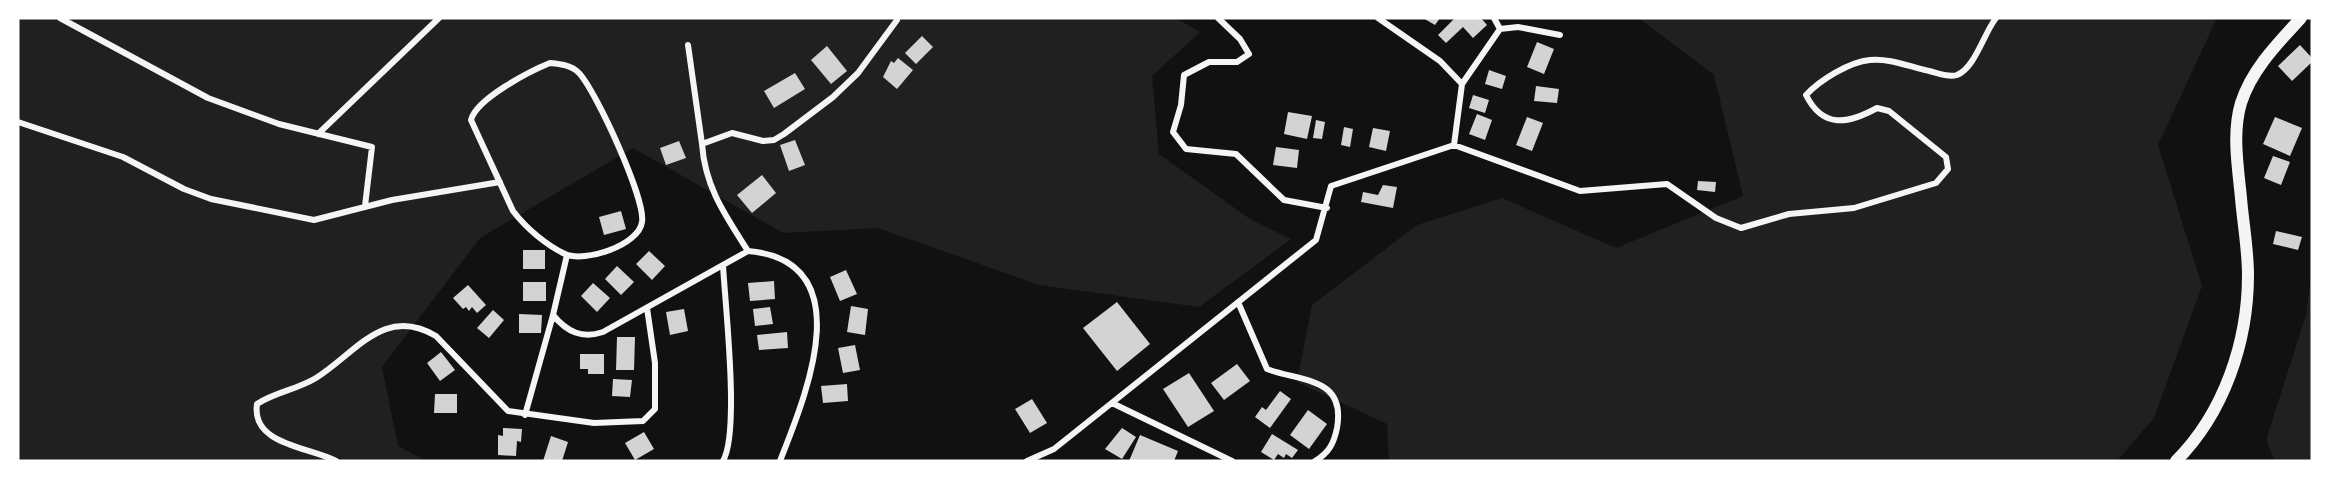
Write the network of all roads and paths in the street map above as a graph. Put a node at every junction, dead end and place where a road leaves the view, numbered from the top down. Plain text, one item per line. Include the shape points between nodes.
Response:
1 (60, 18) edge
2 (439, 18) edge
3 (1218, 18) edge
4 (1378, 18) edge
5 (1494, 18) edge
6 (1996, 18) edge
7 (2301, 18) edge
8 (897, 20) dead end
9 (1500, 29) junction
10 (1560, 35) dead end
11 (688, 45) dead end
12 (1462, 84) junction
13 (18, 122) edge
14 (318, 134) junction
15 (702, 144) junction
16 (1454, 145) junction
17 (500, 182) junction
18 (365, 206) junction
19 (1327, 208) junction
20 (748, 251) junction
21 (567, 255) junction
22 (723, 265) junction
23 (1238, 302) junction
24 (646, 308) junction
25 (553, 315) junction
26 (1112, 403) junction
27 (525, 415) junction
28 (336, 461) edge
29 (723, 461) edge
30 (780, 461) edge
31 (1027, 461) edge
32 (1232, 461) edge
33 (1315, 461) edge
34 (2176, 461) edge

1 - 14 street via 208,98
2 - 14 street
3 - 19 street via 1249,54 1236,62 1209,63 1184,75 1173,132 1186,149 1236,154 1284,200
4 - 12 street via 1440,61
5 - 9 street
6 - 16 street via 1985,32 1971,65 1957,75 1869,60 1816,84 1806,95 1812,107 1826,117 1844,122 1877,108 1889,111 1946,157 1948,170 1936,183 1854,208 1788,214 1741,228 1716,218 1667,184 1580,191
7 - 34 main road via 2257,69 2241,104 2236,145 2248,273 2245,322 2235,363 2215,410
8 - 15 street via 858,74 784,134 763,141 732,133
9 - 10 street via 1518,27
9 - 12 street
11 - 15 street
12 - 16 street
13 - 18 street via 123,157 210,199 314,220
14 - 18 street via 372,147
15 - 20 street via 711,188
16 - 19 street via 1331,186
17 - 18 street
17 - 21 street via 522,223
17 - 21 street via 473,126 473,113 536,68 550,63 572,67 601,111 642,204 643,219 641,231 620,245 582,256
19 - 23 street via 1316,240
20 - 22 street
20 - 30 street via 775,257 806,280 818,316 812,367
21 - 25 street
22 - 24 street
22 - 29 street via 731,409 729,442
23 - 26 street
23 - 33 street via 1267,369 1318,382 1332,392 1340,412 1334,444
24 - 25 street via 594,335 572,332
24 - 27 street via 656,390 655,409 650,415 629,424
25 - 27 street
26 - 31 street via 1054,449
26 - 32 street
27 - 28 street via 498,404 436,336 423,328 397,324 378,332 315,378 257,404 255,416 259,426

